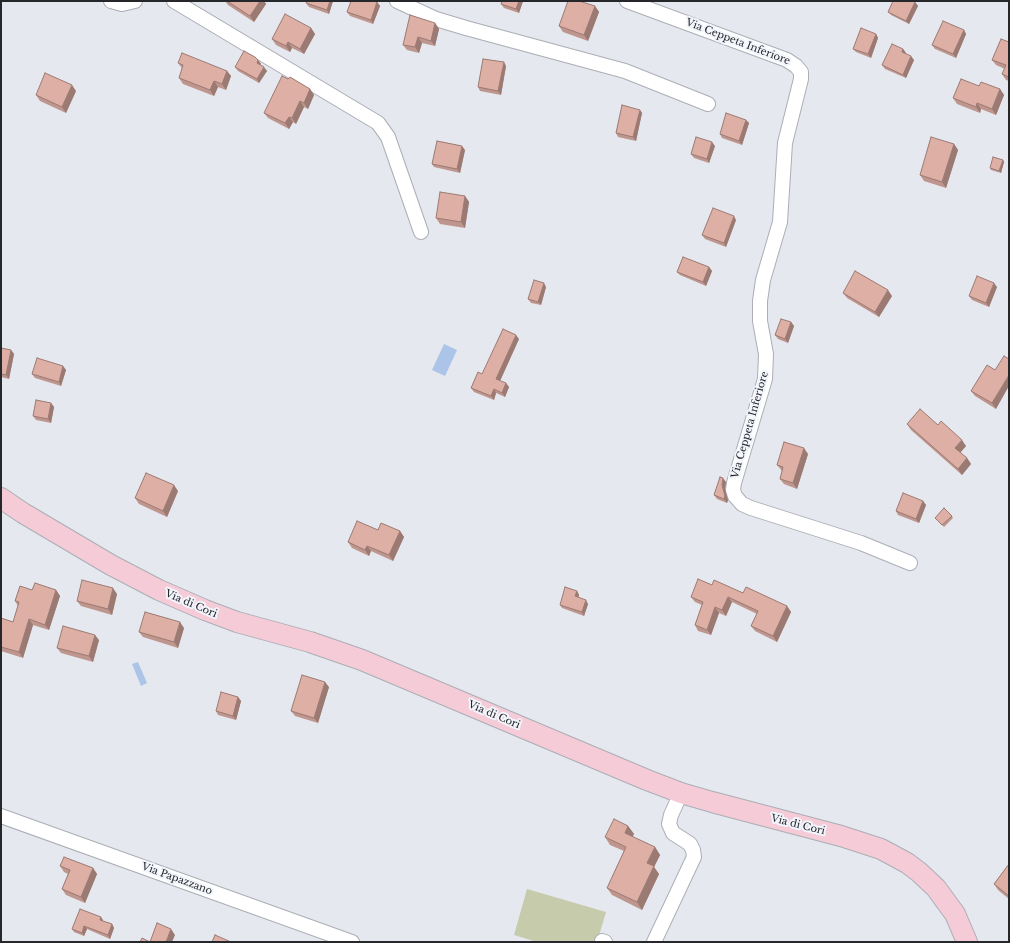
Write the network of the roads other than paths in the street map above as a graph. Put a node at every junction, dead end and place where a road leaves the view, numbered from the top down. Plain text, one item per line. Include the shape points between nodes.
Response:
1 (111, 1) edge
2 (135, 1) edge
3 (174, 1) edge
4 (396, 1) edge
5 (627, 1) edge
6 (708, 104) dead end
7 (421, 232) dead end
8 (1, 498) edge
9 (910, 563) dead end
10 (681, 792) junction
11 (1, 816) edge
12 (352, 942) edge
13 (654, 942) edge
14 (967, 942) edge

1 - 2 street via 122,4
3 - 7 street via 378,123 388,137
4 - 6 street via 429,16 466,28 625,71
5 - 9 street, Via Ceppeta Inferiore via 787,60 801,72 785,143 780,222 763,280 760,301 766,360 765,379 734,483 735,496 750,508 861,543
8 - 10 main road, Via di Cori via 111,565 183,601 232,620 362,660
10 - 13 street via 669,824 673,833 690,844 694,857
10 - 14 main road, Via di Cori via 848,838 888,852 919,872 940,892 956,914
11 - 12 street, Via Papazzano

